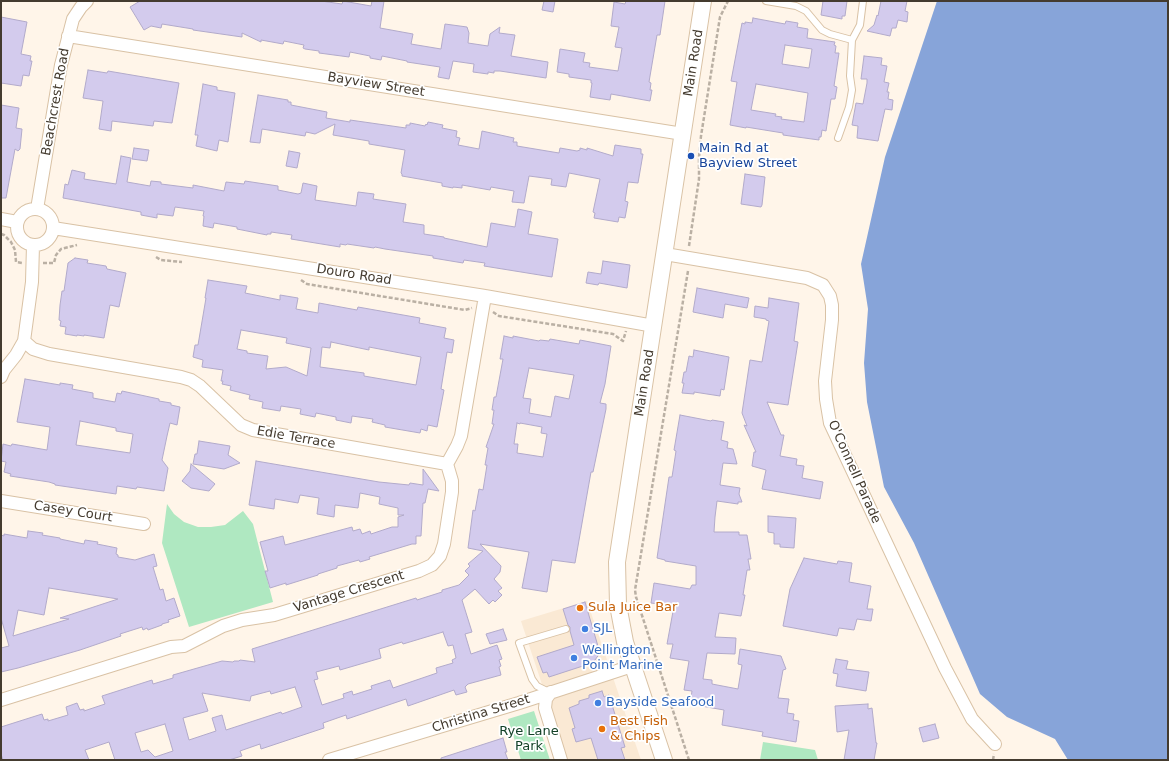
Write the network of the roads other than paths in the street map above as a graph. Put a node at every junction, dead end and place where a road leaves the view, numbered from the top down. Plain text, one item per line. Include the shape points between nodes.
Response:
1 (87, 1) edge
2 (704, 1) edge
3 (766, 1) edge
4 (863, 1) edge
5 (68, 36) junction
6 (852, 40) junction
7 (683, 134) junction
8 (838, 138) dead end
9 (37, 209) junction
10 (1, 219) edge
11 (17, 222) junction
12 (53, 228) junction
13 (33, 245) junction
14 (665, 254) junction
15 (485, 296) junction
16 (654, 326) junction
17 (24, 341) junction
18 (1, 377) edge
19 (447, 464) junction
20 (1, 500) edge
21 (144, 524) dead end
22 (566, 629) dead end
23 (632, 666) junction
24 (551, 692) junction
25 (1, 700) edge
26 (995, 744) dead end
27 (330, 760) edge
28 (561, 760) edge
29 (664, 760) edge

1 - 5 street, Beachcrest Road via 73,19
2 - 7 main road, Main Road
3 - 6 lane via 796,6 806,11 822,30
4 - 6 lane via 860,25
5 - 7 street, Bayview Street
5 - 9 street, Beachcrest Road
6 - 8 lane via 852,90
7 - 14 main road, Main Road
9 - 11 street via 25,212
9 - 12 street via 49,215
10 - 11 street
11 - 13 street via 19,235 25,242
12 - 13 street via 47,241
12 - 15 street, Douro Road
13 - 17 street via 32,282
14 - 16 main road, Main Road
14 - 26 street, O'Connell Parade via 807,278 823,285 832,305 825,381 830,423 945,668 972,719
15 - 16 street, Douro Road
15 - 19 street via 461,436
16 - 23 main road, Main Road via 617,562 618,606
17 - 18 street
17 - 19 street, Edie Terrace via 33,349 49,354 191,380 241,425 253,430
19 - 25 street, Vantage Crescent via 452,481 444,544 440,556 432,565 274,615 242,620 223,626 184,646 171,647
20 - 21 street, Casey Court
22 - 24 lane via 519,643 532,679 537,686
23 - 24 street, Christina Street
23 - 29 main road, Main Road
24 - 27 street, Christina Street
24 - 28 street via 546,699 545,708

